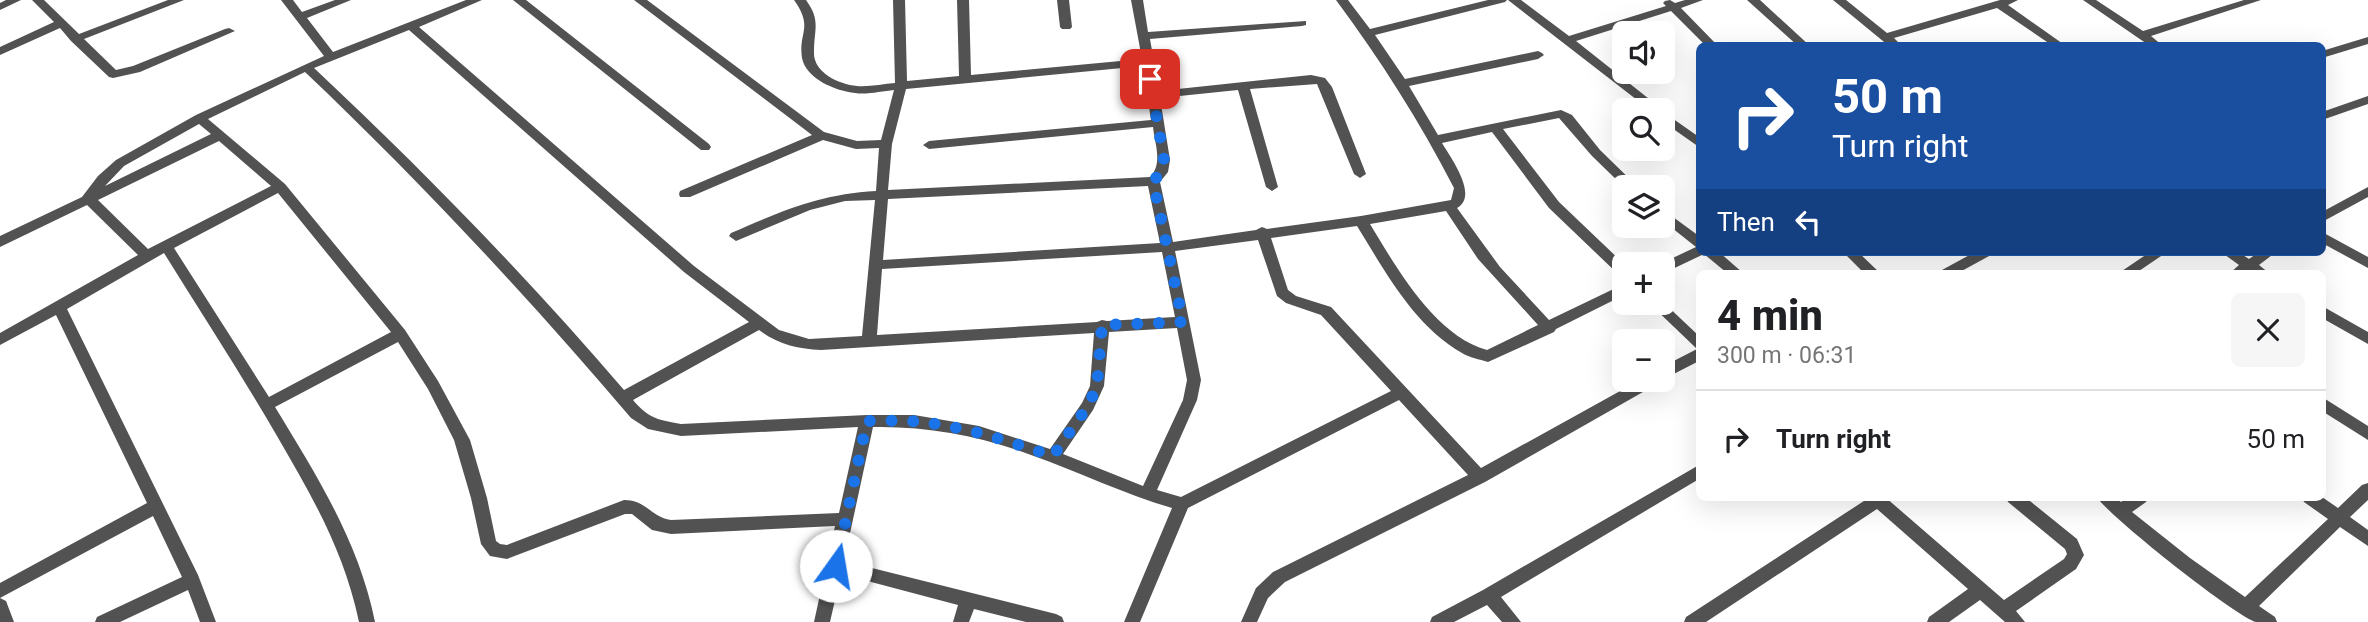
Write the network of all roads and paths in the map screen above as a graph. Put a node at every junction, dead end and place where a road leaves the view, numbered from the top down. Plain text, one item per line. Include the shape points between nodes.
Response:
1 (15, 0) edge
2 (178, 0) edge
3 (288, 0) edge
4 (345, 0) edge
5 (476, 0) edge
6 (519, 0) edge
7 (640, 0) edge
8 (800, 0) edge
9 (899, 0) edge
10 (963, 0) edge
11 (1063, 0) edge
12 (1137, 0) edge
13 (1342, 0) edge
14 (1501, 0) edge
15 (1514, 0) edge
16 (1697, 0) edge
17 (1752, 0) edge
18 (1839, 0) edge
19 (2012, 0) edge
20 (2089, 0) edge
21 (2255, 0) edge
22 (43, 1) edge
23 (1669, 4) edge
24 (1999, 4) junction
25 (0, 7) edge
26 (300, 17) junction
27 (61, 23) junction
28 (1302, 23) dead end
29 (410, 25) junction
30 (1066, 27) dead end
31 (229, 31) dead end
32 (1370, 33) junction
33 (2141, 35) junction
34 (1143, 36) junction
35 (1885, 37) junction
36 (75, 39) junction
37 (1567, 40) junction
38 (2368, 40) edge
39 (1709, 42) edge
40 (1800, 42) edge
41 (1892, 42) edge
42 (2054, 42) edge
43 (2152, 42) edge
44 (0, 51) edge
45 (2326, 54) edge
46 (1538, 55) dead end
47 (331, 57) junction
48 (1148, 62) junction
49 (306, 67) junction
50 (965, 80) junction
51 (1401, 83) junction
52 (901, 85) junction
53 (1243, 86) junction
54 (1152, 95) junction
55 (1642, 98) edge
56 (2368, 100) edge
57 (2326, 115) edge
58 (200, 118) junction
59 (1157, 123) junction
60 (1675, 124) edge
61 (1495, 127) junction
62 (220, 135) junction
63 (821, 136) junction
64 (1436, 140) junction
65 (1696, 141) edge
66 (886, 144) junction
67 (929, 145) dead end
68 (705, 147) dead end
69 (1360, 174) dead end
70 (1619, 175) edge
71 (1153, 181) junction
72 (280, 187) junction
73 (1272, 187) dead end
74 (2368, 191) edge
75 (685, 194) dead end
76 (881, 194) junction
77 (89, 198) junction
78 (1449, 206) junction
79 (2326, 216) edge
80 (1361, 221) junction
81 (1675, 224) edge
82 (1262, 232) junction
83 (736, 236) dead end
84 (2326, 239) edge
85 (1696, 241) edge
86 (0, 242) edge
87 (166, 245) junction
88 (1168, 247) junction
89 (1696, 252) edge
90 (147, 256) junction
91 (1715, 256) edge
92 (1854, 256) edge
93 (1979, 256) edge
94 (2154, 256) edge
95 (2263, 256) edge
96 (1612, 261) edge
97 (1675, 263) edge
98 (2368, 263) edge
99 (874, 265) junction
100 (2243, 269) edge
101 (1732, 270) edge
102 (1870, 270) edge
103 (1953, 270) edge
104 (2131, 270) edge
105 (1612, 295) edge
106 (59, 307) junction
107 (2326, 314) edge
108 (1669, 315) edge
109 (1183, 322) junction
110 (759, 323) junction
111 (1102, 325) junction
112 (1549, 328) junction
113 (400, 334) junction
114 (0, 340) edge
115 (2368, 340) edge
116 (869, 341) junction
117 (1696, 341) edge
118 (1696, 356) edge
119 (1675, 367) edge
120 (1401, 392) junction
121 (1631, 392) edge
122 (623, 398) junction
123 (266, 405) junction
124 (2326, 406) edge
125 (867, 421) junction
126 (2368, 434) edge
127 (1053, 456) junction
128 (1696, 473) edge
129 (1479, 477) junction
130 (2368, 490) edge
131 (1147, 494) junction
132 (1872, 501) edge
133 (1879, 501) edge
134 (2019, 501) edge
135 (2109, 501) edge
136 (2135, 501) edge
137 (2316, 501) edge
138 (1182, 504) junction
139 (156, 506) junction
140 (2120, 512) junction
141 (2338, 517) junction
142 (846, 519) junction
143 (2368, 539) edge
144 (836, 566) junction
145 (192, 580) junction
146 (1981, 590) junction
147 (0, 591) edge
148 (1489, 595) junction
149 (968, 600) junction
150 (0, 606) edge
151 (2246, 607) junction
152 (2010, 616) edge
153 (6, 622) edge
154 (103, 622) edge
155 (208, 622) edge
156 (366, 622) edge
157 (822, 622) edge
158 (961, 622) edge
159 (1056, 622) edge
160 (1132, 622) edge
161 (1249, 622) edge
162 (1438, 622) edge
163 (1513, 622) edge
164 (1692, 622) edge
165 (1935, 622) edge
166 (2269, 622) edge

1 - 25 street
2 - 36 street
3 - 26 street
4 - 26 street
5 - 29 street
6 - 68 street
7 - 63 street
8 - 52 street via 811,16 807,62 821,80 856,90
9 - 52 street
10 - 50 street
11 - 30 street
12 - 34 street
13 - 32 street
14 - 32 street
15 - 37 street
16 - 23 street
17 - 40 street
18 - 35 street
19 - 24 street
20 - 33 street
21 - 33 street
22 - 27 street
23 - 37 street
23 - 39 street
24 - 35 street
24 - 42 street
26 - 47 street
27 - 36 street
27 - 44 street
28 - 34 street
29 - 47 street
29 - 110 street via 690,269
31 - 36 street via 113,74
32 - 51 street
33 - 43 street
34 - 48 street
35 - 41 street
37 - 55 street
38 - 45 street
46 - 51 street
47 - 49 street
48 - 50 street
48 - 54 street
49 - 58 street
49 - 122 street via 458,213
50 - 52 street
51 - 64 street
52 - 66 street
53 - 54 street
53 - 69 street via 1321,81
53 - 73 street
54 - 59 street
56 - 57 street
58 - 62 street
58 - 77 street via 120,163
59 - 67 street
59 - 71 street via 1164,160 1162,172
60 - 65 street
61 - 64 street
61 - 70 street via 1561,114
61 - 96 street via 1554,205
62 - 72 street
62 - 77 street
63 - 66 street via 856,145
63 - 75 street
64 - 78 street via 1460,188 1457,202
66 - 76 street
71 - 76 street
71 - 88 street
72 - 87 street
72 - 113 street
74 - 79 street
76 - 83 street via 824,201
76 - 99 street
77 - 86 street
77 - 90 street
78 - 80 street
78 - 112 street via 1468,239
80 - 82 street
80 - 112 street via 1417,306 1463,349 1488,356
81 - 85 street
82 - 88 street
82 - 120 street via 1286,298 1325,311
84 - 98 street
87 - 90 street
87 - 123 street
88 - 99 street
88 - 109 street
89 - 97 street
90 - 106 street
91 - 101 street
92 - 102 street
93 - 103 street
94 - 104 street
95 - 100 street
99 - 116 street
105 - 112 street
106 - 114 street
106 - 139 street
107 - 115 street
108 - 117 street
109 - 111 street
109 - 131 street via 1194,380 1190,400
110 - 116 street via 789,342 808,346
110 - 122 street
111 - 116 street
111 - 127 street via 1097,386
113 - 123 street
113 - 142 street via 462,440 489,544 496,551 507,552 624,508 635,507 658,525 671,527
118 - 119 street
120 - 129 street
120 - 138 street
121 - 129 street
122 - 125 street via 653,425 681,430
123 - 156 street via 338,527 361,585
124 - 126 street
125 - 127 street via 948,427
125 - 142 street
127 - 131 street
128 - 148 street
129 - 161 street via 1279,577 1262,593
130 - 141 street
131 - 138 street
132 - 164 street
133 - 146 street
134 - 152 street via 2071,544 2076,555
135 - 140 street
136 - 140 street
137 - 141 street
138 - 160 street
139 - 145 street
139 - 147 street
140 - 151 street via 2199,576
141 - 143 street
141 - 151 street
142 - 144 street
144 - 149 street
144 - 157 street
145 - 154 street
145 - 155 street
146 - 152 street
146 - 165 street
148 - 162 street
148 - 163 street
149 - 158 street
149 - 159 street
150 - 153 street
151 - 166 street

